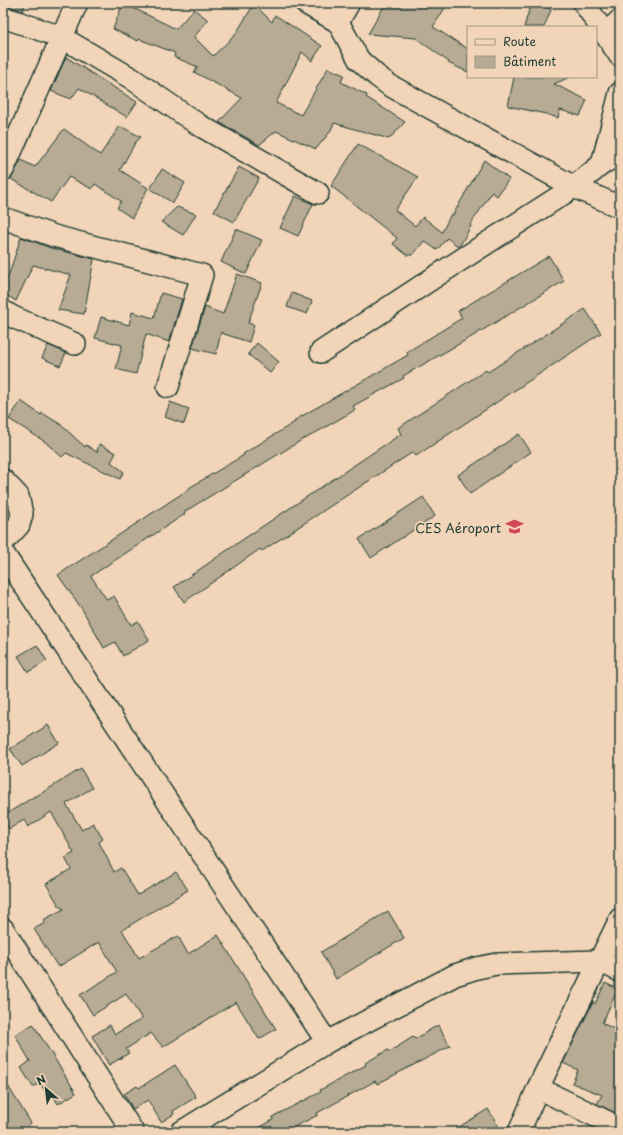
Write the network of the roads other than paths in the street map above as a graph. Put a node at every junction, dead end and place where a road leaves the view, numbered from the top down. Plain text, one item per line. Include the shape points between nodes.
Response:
1 (77, 3) edge
2 (305, 3) edge
3 (349, 3) edge
4 (584, 3) edge
5 (3, 17) edge
6 (338, 22) junction
7 (613, 27) edge
8 (61, 37) junction
9 (620, 56) edge
10 (620, 93) edge
11 (620, 153) edge
12 (602, 164) junction
13 (3, 170) edge
14 (574, 188) junction
15 (318, 193) dead end
16 (620, 207) edge
17 (3, 218) edge
18 (3, 311) edge
19 (74, 344) dead end
20 (321, 352) dead end
21 (168, 387) dead end
22 (3, 480) edge
23 (3, 542) edge
24 (3, 553) edge
25 (620, 919) edge
26 (3, 929) edge
27 (599, 961) junction
28 (620, 971) edge
29 (327, 1042) junction
30 (538, 1088) junction
31 (620, 1128) edge
32 (133, 1132) edge
33 (181, 1132) edge
34 (519, 1132) edge

1 - 8 street
2 - 6 street
3 - 6 street
4 - 7 street
5 - 8 street
6 - 14 street via 359,60 389,85
7 - 9 street
8 - 13 street
8 - 15 street via 131,78 198,125
10 - 12 street
11 - 12 street
12 - 14 street
14 - 16 street
14 - 20 street
17 - 21 street via 54,236 202,275
18 - 19 street
22 - 23 street via 18,496 22,514 19,525
24 - 29 street
25 - 27 street
26 - 32 street
27 - 28 street
27 - 29 street via 497,964 477,968 456,975
27 - 30 street
29 - 33 street
30 - 31 street
30 - 34 street

